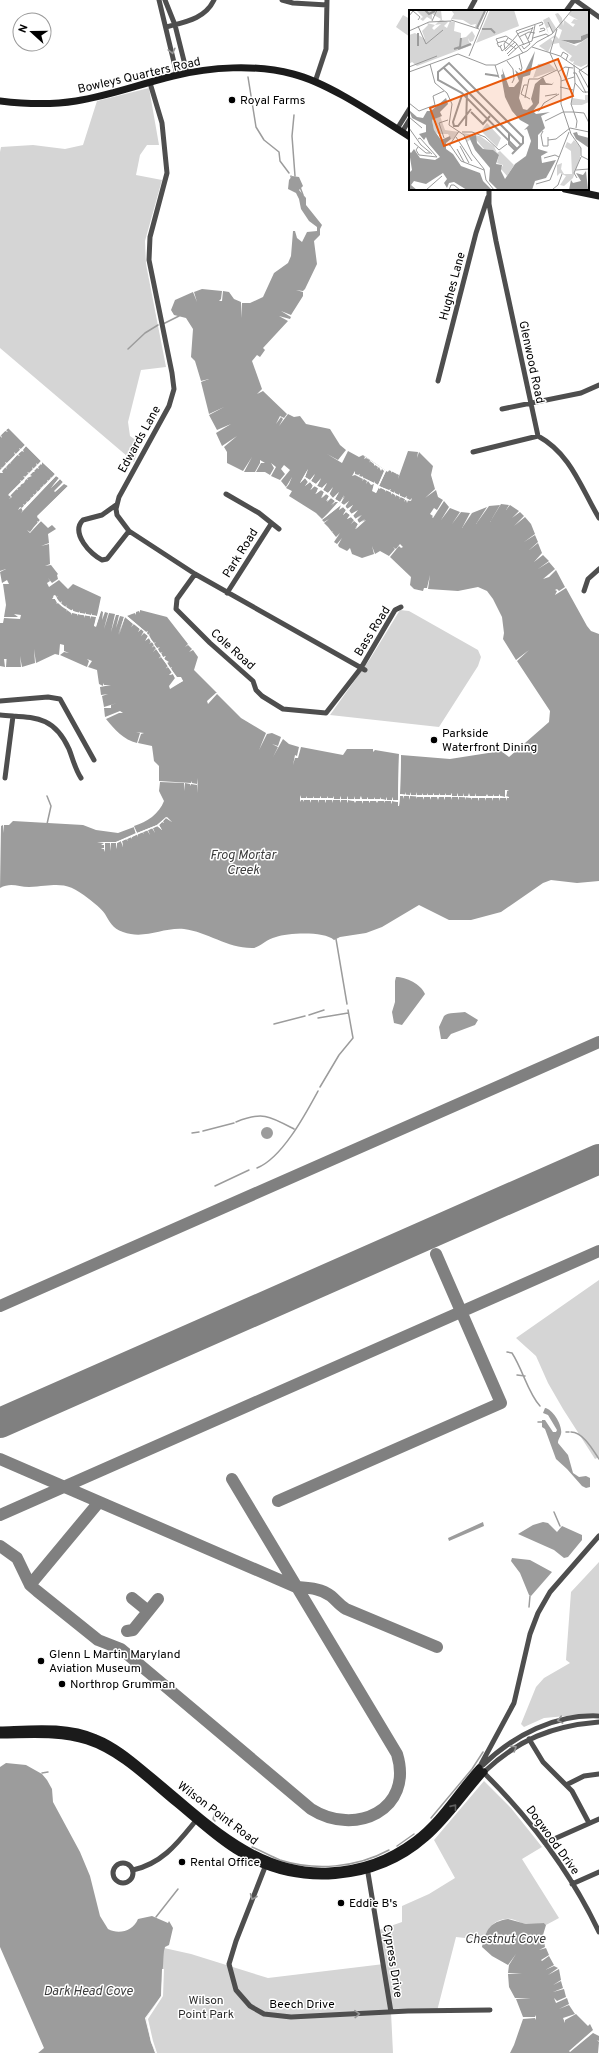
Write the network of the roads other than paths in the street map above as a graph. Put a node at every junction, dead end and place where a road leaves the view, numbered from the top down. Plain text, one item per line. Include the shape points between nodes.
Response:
1 (159, 0) edge
2 (165, 0) edge
3 (214, 0) edge
4 (282, 0) edge
5 (475, 0) edge
6 (574, 0) edge
7 (327, 2) edge
8 (469, 10) edge
9 (567, 10) edge
10 (599, 16) edge
11 (175, 25) junction
12 (166, 27) junction
13 (187, 73) junction
14 (178, 75) junction
15 (315, 82) junction
16 (150, 83) junction
17 (0, 101) edge
18 (409, 110) edge
19 (409, 120) edge
20 (399, 131) junction
21 (409, 136) edge
22 (489, 190) edge
23 (570, 190) edge
24 (488, 196) junction
25 (599, 196) edge
26 (438, 381) dead end
27 (599, 385) edge
28 (531, 402) junction
29 (502, 409) dead end
30 (538, 436) junction
31 (473, 452) dead end
32 (226, 494) dead end
33 (117, 505) junction
34 (599, 518) edge
35 (270, 524) junction
36 (279, 530) dead end
37 (129, 531) junction
38 (599, 569) edge
39 (195, 574) junction
40 (584, 591) dead end
41 (227, 593) junction
42 (401, 606) dead end
43 (363, 669) junction
44 (0, 701) edge
45 (0, 716) edge
46 (13, 716) junction
47 (94, 760) dead end
48 (4, 778) dead end
49 (81, 778) dead end
50 (599, 1536) edge
51 (599, 1716) edge
52 (599, 1722) edge
53 (0, 1730) edge
54 (0, 1735) edge
55 (529, 1739) junction
56 (482, 1770) junction
57 (599, 1774) edge
58 (566, 1784) junction
59 (198, 1818) junction
60 (599, 1819) edge
61 (588, 1824) junction
62 (545, 1843) junction
63 (266, 1864) junction
64 (368, 1868) junction
65 (133, 1870) junction
66 (599, 1872) edge
67 (572, 1884) junction
68 (598, 1925) edge
69 (599, 1932) edge
70 (490, 2010) dead end
71 (391, 2012) junction

1 - 12 street
2 - 11 street
3 - 11 street via 208,11 201,16
4 - 7 street via 293,3
5 - 8 street
6 - 9 street
6 - 10 street
7 - 15 street via 326,49
11 - 12 street
11 - 13 street
12 -> 14 street
13 - 14 street, Bowleys Quarters Road
13 - 15 street, Bowleys Quarters Road via 261,69 294,74
14 - 16 street, Bowleys Quarters Road
15 - 20 street, Bowleys Quarters Road
16 - 17 street, Bowleys Quarters Road via 74,102
16 - 33 street, Edwards Lane via 162,123 167,173 150,237 149,260 174,389 169,406
18 - 20 street
19 - 20 street
20 - 21 street, Bowleys Quarters Road
22 - 24 street, Glenwood Road
23 - 25 street
24 - 26 street, Hughes Lane
24 - 28 street, Glenwood Road
27 - 28 street via 581,392
28 - 29 street
28 - 30 street, Glenwood Road
30 - 31 street
30 - 34 street via 561,452 572,467
32 - 35 street via 265,517
33 - 37 street via 118,518
33 - 37 street via 102,515 83,520 79,527 80,536 91,552 102,560 107,559
35 - 36 street
35 - 41 street, Park Road
37 - 39 street
38 - 40 street via 588,579
39 - 41 street
39 - 43 street, Cole Road via 177,600 176,609 253,681 256,690 262,696 276,706 293,711 326,714
41 - 43 street
42 - 43 street, Bass Road via 395,610
44 - 47 street via 48,697 60,699
45 - 46 street
46 - 48 street
46 - 49 street via 38,718 54,726 69,750
50 - 56 street via 550,1592 538,1613 530,1634 514,1703
51 -> 56 street, Wilson Point Road via 562,1720 534,1729 503,1748
52 - 55 street, Wilson Point Road via 567,1726
53 - 59 street, Wilson Point Road via 59,1729 96,1738 124,1754
54 - 59 street, Wilson Point Road via 60,1735 97,1745 120,1758
56 -> 55 street, Wilson Point Road
55 - 58 street via 543,1762
56 - 62 street, Dogwood Drive via 514,1804
56 - 64 street, Wilson Point Road via 425,1839 408,1852
57 - 58 street via 584,1776
58 - 61 street via 582,1808
59 - 63 street, Wilson Point Road
59 - 65 street via 166,1856 143,1868
60 - 61 street
61 - 62 street
62 - 67 street, Dogwood Drive
63 - 64 street, Wilson Point Road via 292,1874 316,1876 339,1876
63 -> 71 street, Beech Drive via 230,1958 232,1979 240,1997 257,2011 276,2016
64 - 71 street, Cypress Drive
65 - 65 street via 126,1864 120,1864 113,1870 114,1877 118,1882 125,1884 131,1880
66 - 67 street
67 - 68 street, Dogwood Drive
68 - 69 street, Dogwood Drive
70 - 71 street, Beech Drive

